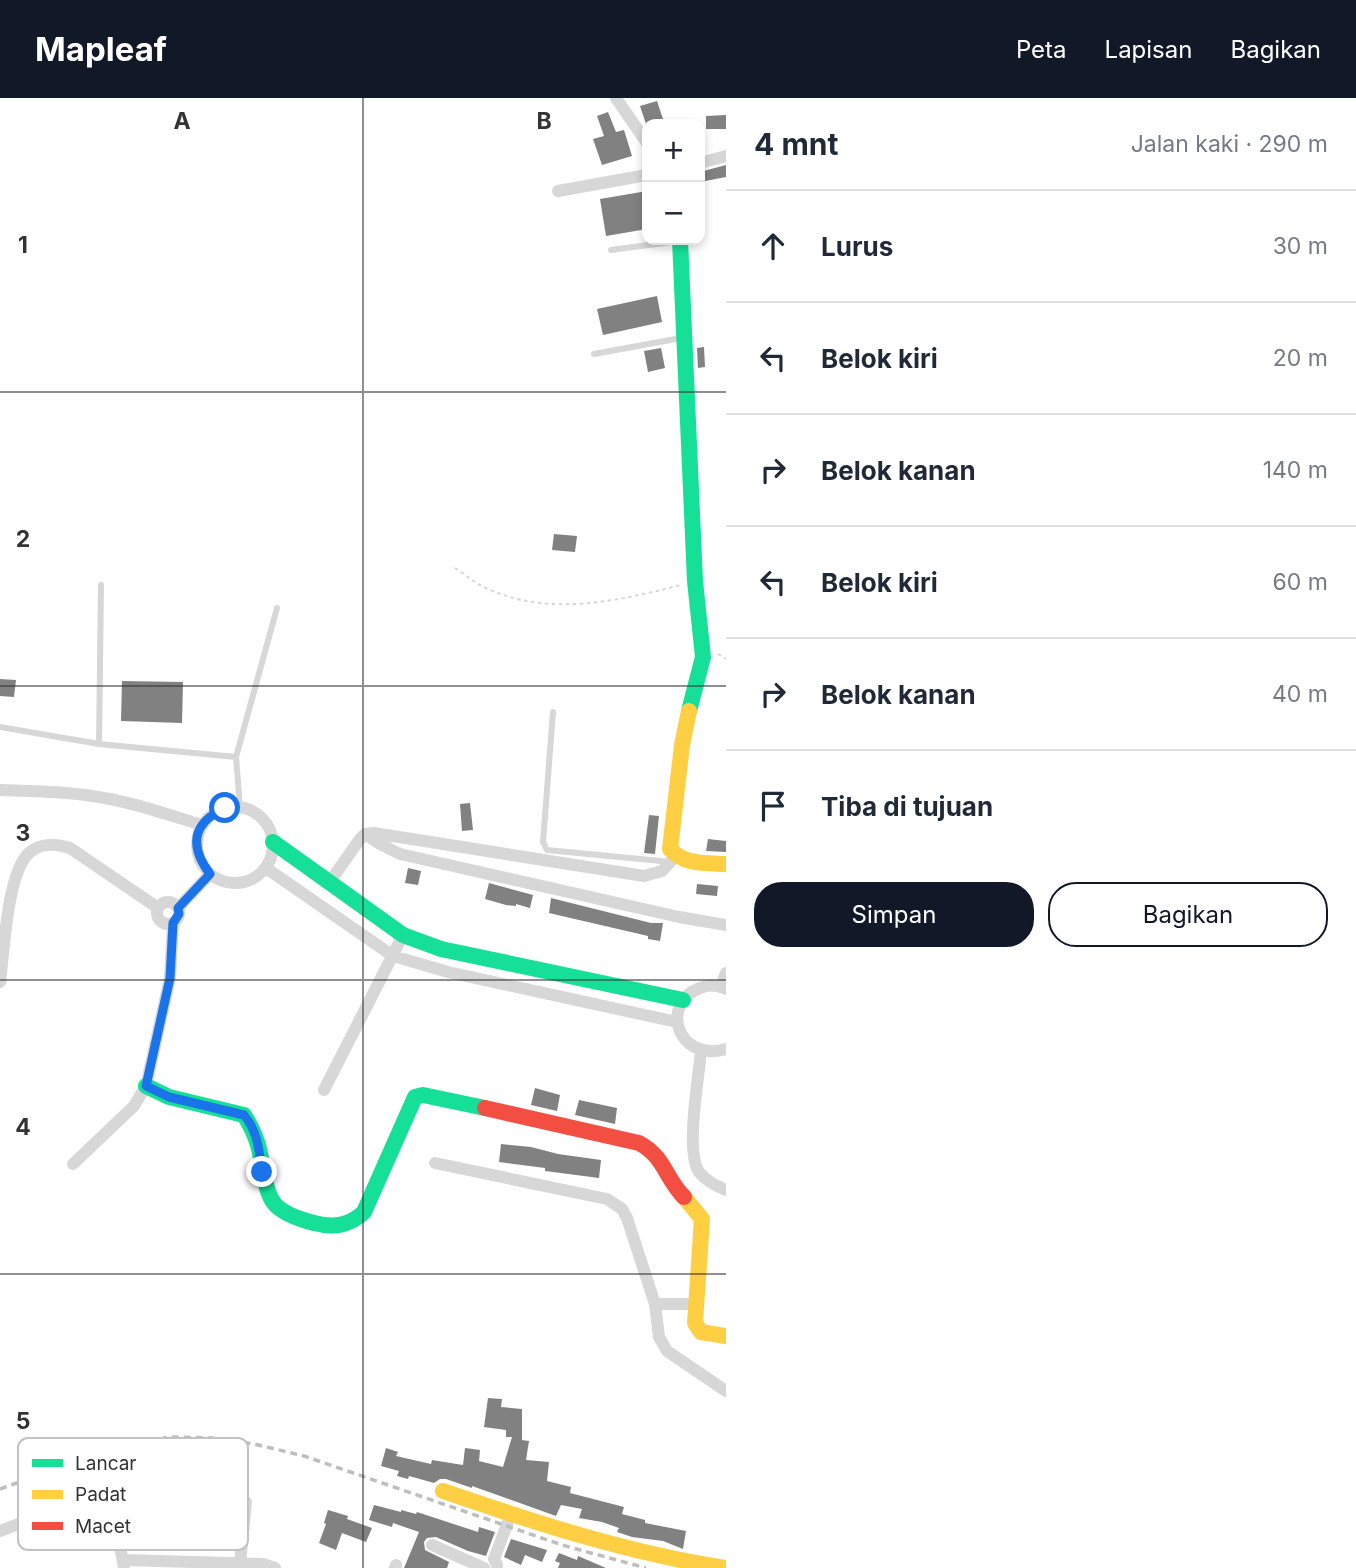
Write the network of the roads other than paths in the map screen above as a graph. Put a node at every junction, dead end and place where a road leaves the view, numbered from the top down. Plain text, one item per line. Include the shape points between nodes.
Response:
1 (616, 98) edge
2 (642, 136) edge
3 (726, 156) edge
4 (705, 162) edge
5 (642, 176) edge
6 (558, 191) dead end
7 (646, 245) edge
8 (680, 245) edge
9 (611, 250) dead end
10 (686, 337) junction
11 (594, 354) dead end
12 (101, 585) dead end
13 (277, 608) dead end
14 (553, 712) dead end
15 (0, 727) edge
16 (99, 744) junction
17 (236, 757) junction
18 (0, 790) edge
19 (240, 807) junction
20 (202, 825) junction
21 (365, 834) junction
22 (273, 842) junction
23 (673, 859) junction
24 (726, 864) edge
25 (266, 868) junction
26 (210, 874) junction
27 (329, 883) junction
28 (158, 908) junction
29 (178, 908) junction
30 (173, 923) junction
31 (726, 925) edge
32 (403, 935) junction
33 (393, 956) junction
34 (726, 973) edge
35 (0, 982) edge
36 (723, 988) edge
37 (683, 1000) junction
38 (677, 1022) junction
39 (726, 1049) edge
40 (701, 1051) junction
41 (146, 1086) junction
42 (324, 1090) dead end
43 (435, 1163) dead end
44 (73, 1164) dead end
45 (726, 1190) edge
46 (655, 1304) junction
47 (698, 1304) junction
48 (726, 1336) edge
49 (726, 1391) edge
50 (443, 1491) dead end
51 (510, 1514) junction
52 (18, 1525) edge
53 (0, 1531) edge
54 (432, 1545) dead end
55 (241, 1550) edge
56 (123, 1564) edge
57 (240, 1564) junction
58 (500, 1567) edge
59 (275, 1568) edge
60 (484, 1568) edge
61 (726, 1568) edge

1 - 2 street
3 - 4 street
5 - 6 street
7 - 9 lane
8 - 10 street
10 - 11 lane
10 - 23 street via 695,581 703,657 676,784
12 - 16 lane
13 - 17 lane
14 - 23 lane via 543,842 547,850
15 - 16 lane
16 - 17 lane
17 - 19 lane
18 - 20 street via 93,796
19 - 20 street via 212,814
19 - 22 street via 262,819
20 - 26 street via 196,842 199,860
21 - 23 street via 644,876 662,872
21 - 27 street
21 - 31 street via 400,854
22 - 25 street
22 - 27 street
23 - 24 street
25 - 26 street via 249,880 229,883
25 - 33 street
26 - 29 street
27 - 32 street
28 - 29 street via 168,902
28 - 30 street via 158,919
28 - 35 street via 70,848 40,846 19,867 13,886
29 - 30 street
30 - 41 street via 170,978
32 - 33 street
32 - 37 street via 441,949
33 - 38 street
33 - 42 street
34 - 36 street
36 - 37 street via 707,985
37 - 38 street
38 - 40 street via 681,1035
39 - 40 street
40 - 45 street via 692,1151 700,1173
41 - 44 street via 134,1106
41 - 47 street via 169,1097 244,1115 258,1142 264,1185 276,1208 302,1220 337,1226 350,1224 364,1212 415,1097 423,1095 639,1143 661,1160 677,1190 702,1219
43 - 46 street via 617,1204 627,1218
46 - 47 street
46 - 49 street via 659,1337 667,1351
47 - 48 street via 697,1329
50 - 51 street
51 - 58 street via 496,1548 494,1559
51 - 61 street via 691,1564
52 - 53 street
54 - 60 street
55 - 57 street
56 - 57 street
57 - 59 street

